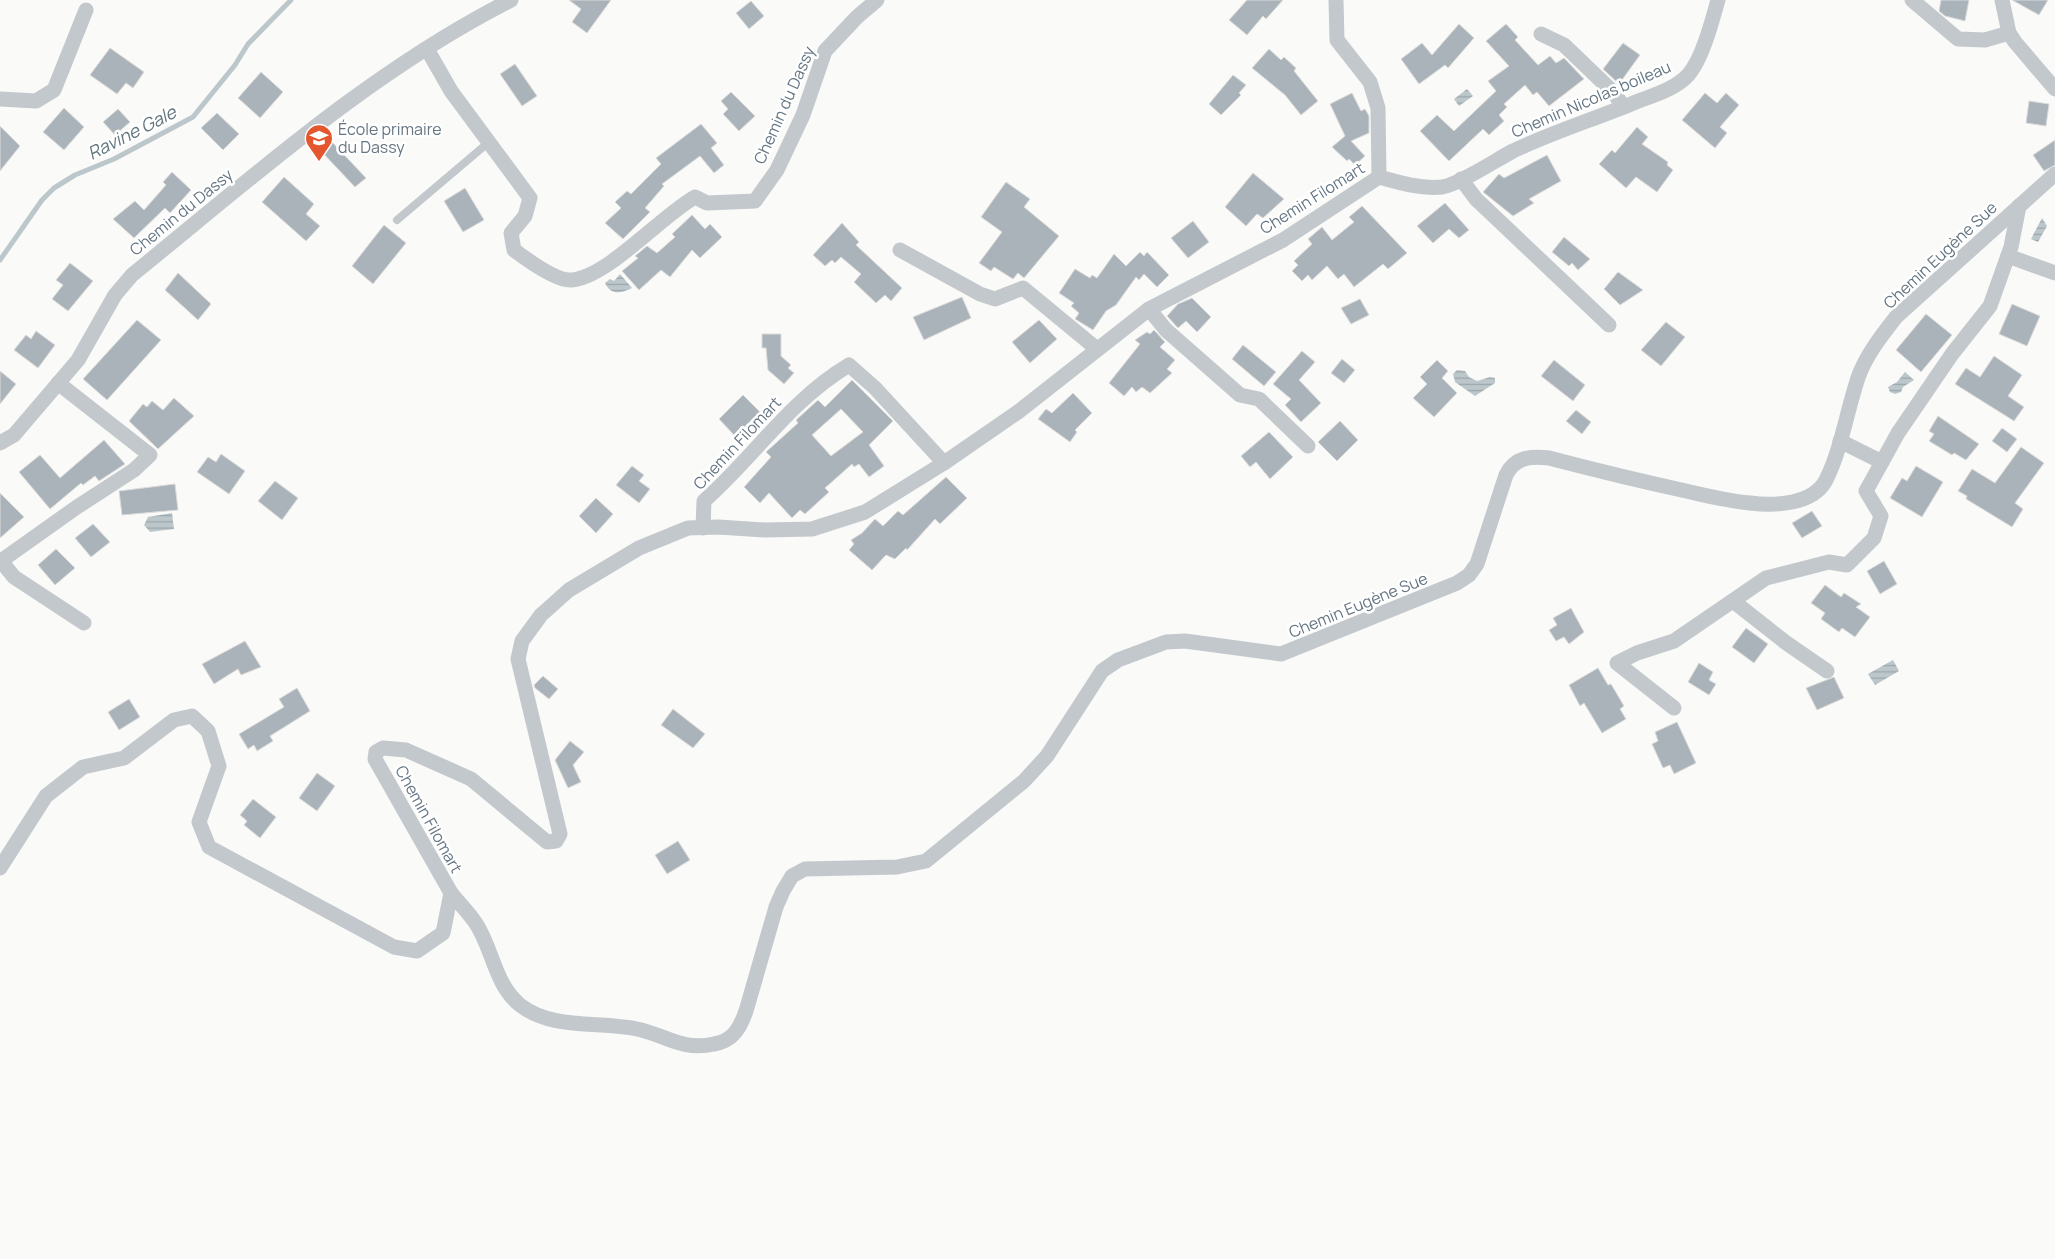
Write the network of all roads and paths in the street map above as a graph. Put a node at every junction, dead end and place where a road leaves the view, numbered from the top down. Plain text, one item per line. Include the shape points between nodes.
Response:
1 (511, 0) edge
2 (877, 0) edge
3 (1336, 0) edge
4 (1718, 0) edge
5 (1912, 0) edge
6 (2002, 0) edge
7 (86, 10) dead end
8 (2009, 33) junction
9 (1541, 34) dead end
10 (427, 49) junction
11 (2055, 89) edge
12 (0, 99) edge
13 (1624, 107) junction
14 (489, 142) junction
15 (2055, 174) edge
16 (1379, 177) junction
17 (1461, 179) junction
18 (2020, 206) junction
19 (397, 220) dead end
20 (900, 250) dead end
21 (2008, 256) junction
22 (2055, 273) edge
23 (1149, 309) junction
24 (1609, 325) dead end
25 (1096, 349) junction
26 (58, 383) junction
27 (1840, 441) junction
28 (0, 443) edge
29 (1308, 446) dead end
30 (1882, 462) junction
31 (944, 463) junction
32 (703, 528) junction
33 (1733, 601) junction
34 (84, 623) dead end
35 (1827, 671) dead end
36 (1674, 708) dead end
37 (0, 868) edge
38 (451, 893) junction

1 - 10 street, Chemin du Dassy
2 - 14 street, Chemin du Dassy via 826,50 777,170 755,201 707,203 695,197 680,205 599,271 570,280 540,269 514,250 511,232 526,216 530,198
3 - 16 street, Chemin Filomart via 1337,40 1370,82 1378,108
4 - 13 street, Chemin Nicolas boileau via 1698,59 1689,74 1675,86
5 - 8 street via 1958,39 1985,40
6 - 8 street
7 - 12 street via 54,90 36,100
8 - 11 street
9 - 13 street via 1564,45 1613,92
10 - 14 street, Chemin du Dassy via 451,91
10 - 26 street, Chemin du Dassy via 387,73 274,159 132,275 115,295 78,360
13 - 17 street, Chemin Nicolas boileau via 1543,137
14 - 19 lane
15 - 18 street, Chemin Eugène Sue
16 - 17 street, Chemin Nicolas boileau via 1408,186 1442,187
16 - 23 street, Chemin Filomart via 1283,240
17 - 24 street via 1476,199
18 - 21 street, Chemin Eugène Sue
18 - 27 street, Chemin Eugène Sue via 1896,317 1875,345 1860,374
20 - 25 street via 987,297 995,299 1023,288
21 - 22 street
21 - 30 street, Chemin Eugène Sue via 1990,306 1952,354
23 - 25 street, Chemin Filomart
23 - 29 street via 1166,330 1240,395 1259,399
25 - 31 street, Chemin Filomart via 1018,412
26 - 28 street, Chemin du Dassy via 14,435
26 - 34 street via 150,455 134,470 1,561 14,577
27 - 30 street
27 - 38 street, Chemin Eugène Sue via 1824,483 1800,500 1781,503 1722,499 1549,458 1518,460 1506,475 1477,564 1457,583 1281,654 1185,641 1157,644 1118,660 1102,671 1047,756 1024,781 926,861 897,867 805,869 792,876 776,907 740,1027 727,1040 716,1044 675,1044 657,1034 637,1029 556,1021 537,1016 504,988 476,923
30 - 33 street, Chemin Eugène Sue via 1866,491 1881,516 1874,538 1847,566 1829,562 1766,578
31 - 32 street, Chemin Filomart via 865,512 812,529
31 - 32 street, Chemin Filomart via 875,388 849,366 790,410 731,477 704,500
32 - 38 street, Chemin Filomart via 688,528 639,548 569,590 541,615 522,641 518,659 560,834 556,841 547,842 471,779 406,750 383,748 376,752 374,759
33 - 35 street
33 - 36 street, Chemin Eugène Sue via 1674,641 1617,663
37 - 38 street, Chemin Filomart via 46,796 83,767 124,758 174,720 192,716 208,731 219,766 199,822 210,847 394,947 417,951 443,933

